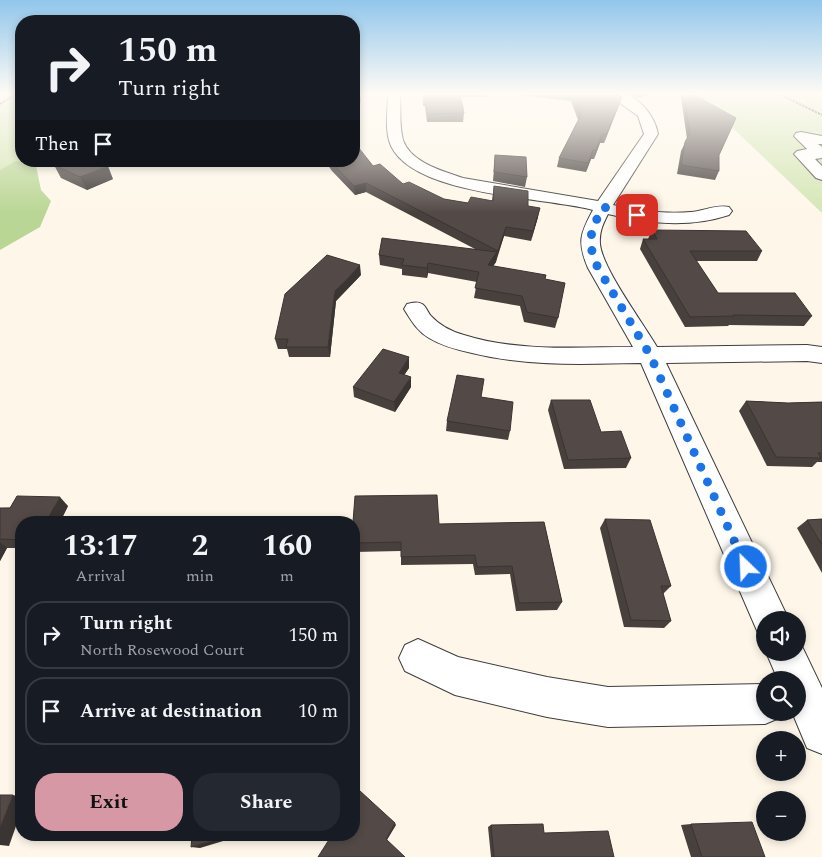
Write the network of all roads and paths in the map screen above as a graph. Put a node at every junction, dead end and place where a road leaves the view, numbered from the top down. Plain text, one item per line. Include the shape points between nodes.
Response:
1 (395, 133) edge
2 (651, 133) edge
3 (822, 140) edge
4 (822, 144) edge
5 (822, 152) edge
6 (822, 175) edge
7 (603, 207) junction
8 (723, 211) dead end
9 (415, 309) dead end
10 (650, 355) junction
11 (822, 355) edge
12 (766, 611) edge
13 (418, 658) dead end
14 (789, 661) edge
15 (756, 704) edge
16 (812, 710) edge

1 - 7 street via 403,153 423,168 470,184
2 - 7 street
3 - 6 street via 801,136 821,154 802,154
4 - 5 street via 814,144
7 - 8 street via 664,218 706,217
7 - 10 street via 591,230 592,254
9 - 10 street via 435,332 482,348 543,356
10 - 11 street
10 - 12 street
13 - 15 street via 455,676 547,698 608,707
14 - 16 street

